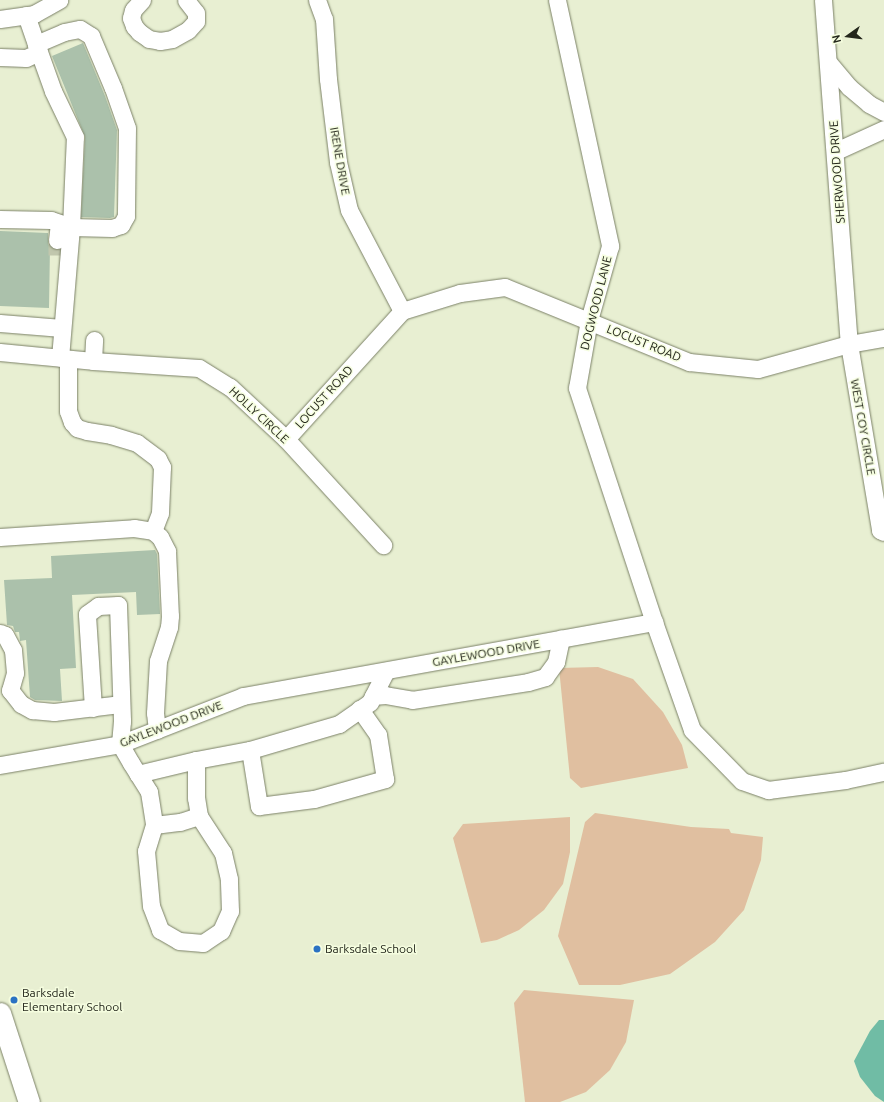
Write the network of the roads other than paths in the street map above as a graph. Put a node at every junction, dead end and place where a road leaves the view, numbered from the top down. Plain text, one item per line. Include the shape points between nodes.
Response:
1 (59, 0) edge
2 (142, 0) edge
3 (186, 0) edge
4 (317, 0) edge
5 (557, 0) edge
6 (823, 0) edge
7 (26, 15) junction
8 (0, 19) edge
9 (37, 48) junction
10 (0, 57) edge
11 (828, 62) junction
12 (884, 112) edge
13 (884, 129) edge
14 (836, 151) junction
15 (0, 219) edge
16 (65, 225) junction
17 (402, 311) junction
18 (589, 320) junction
19 (0, 323) edge
20 (62, 323) junction
21 (884, 338) edge
22 (94, 340) dead end
23 (849, 344) junction
24 (0, 352) edge
25 (64, 358) junction
26 (93, 361) junction
27 (286, 439) junction
28 (153, 531) junction
29 (884, 532) edge
30 (0, 537) edge
31 (383, 544) dead end
32 (654, 622) junction
33 (0, 633) edge
34 (561, 639) junction
35 (386, 670) junction
36 (5, 692) edge
37 (373, 696) junction
38 (120, 704) junction
39 (93, 708) junction
40 (360, 709) junction
41 (157, 730) junction
42 (120, 744) junction
43 (250, 750) junction
44 (196, 760) junction
45 (0, 765) edge
46 (884, 772) edge
47 (138, 774) junction
48 (199, 816) junction
49 (154, 825) junction
50 (0, 1013) edge
51 (4, 1038) edge
52 (29, 1102) edge

1 - 7 street via 34,14
2 - 3 street via 133,10 131,18 134,26 149,39 160,41 172,39 188,30 196,21 196,13
4 - 17 street, IRENE DRIVE via 324,19 338,162 349,210
5 - 18 street, DOGWOOD LANE via 610,246
6 - 11 street, SHERWOOD DRIVE
7 - 8 street
7 - 9 street
9 - 10 street via 26,58
9 - 16 street via 53,91 75,137
9 - 16 street via 64,32 80,30 91,36 127,128 126,216 121,225 112,228
11 - 12 street via 849,87 869,104
11 - 14 street, SHERWOOD DRIVE
13 - 14 street
14 - 23 street, SHERWOOD DRIVE
15 - 16 street via 51,220
16 - 20 street
16 - 20 street via 57,247 55,305
17 - 18 street, LOCUST ROAD via 460,293 505,287
17 - 27 street, LOCUST ROAD
18 - 23 street, LOCUST ROAD via 689,362 758,369
18 - 32 street, DOGWOOD LANE via 577,388
19 - 20 street
20 - 25 street
21 - 23 street, LOCUST ROAD
22 - 26 street
23 - 29 street, WEST COY CIRCLE via 880,530
24 - 25 street, HOLLY CIRCLE
25 - 26 street, HOLLY CIRCLE
25 - 28 street via 68,411 72,422 78,428 87,431 136,443 158,459 162,467 160,513
26 - 27 street, HOLLY CIRCLE via 199,368 230,387
27 - 31 street, HOLLY CIRCLE
28 - 30 street via 134,528
28 - 41 street via 160,537 166,551 170,616 158,661 155,713
32 - 34 street, GAYLEWOOD DRIVE
32 - 46 street via 692,730 742,781 768,790
33 - 36 street via 5,635 14,650 15,673
34 - 35 street, GAYLEWOOD DRIVE
34 - 37 street via 556,662 545,677 528,682 412,700 385,695
35 - 37 street
35 - 41 street, GAYLEWOOD DRIVE via 243,696
36 - 39 street via 32,710 54,712
37 - 40 street via 370,702
38 - 39 street
38 - 39 street via 118,605 98,606 87,614
38 - 42 street
40 - 43 street via 339,724
40 - 43 street via 378,735 385,779 314,799 258,806
41 - 42 street, GAYLEWOOD DRIVE
42 - 45 street, GAYLEWOOD DRIVE
42 - 47 street
43 - 44 street
44 - 47 street
44 - 48 street via 196,798
47 - 49 street via 150,792
48 - 49 street
48 - 49 street via 223,853 229,879 230,911 221,931 203,943 179,941 160,930 150,906 146,851
50 - 51 main road
51 - 52 main road

